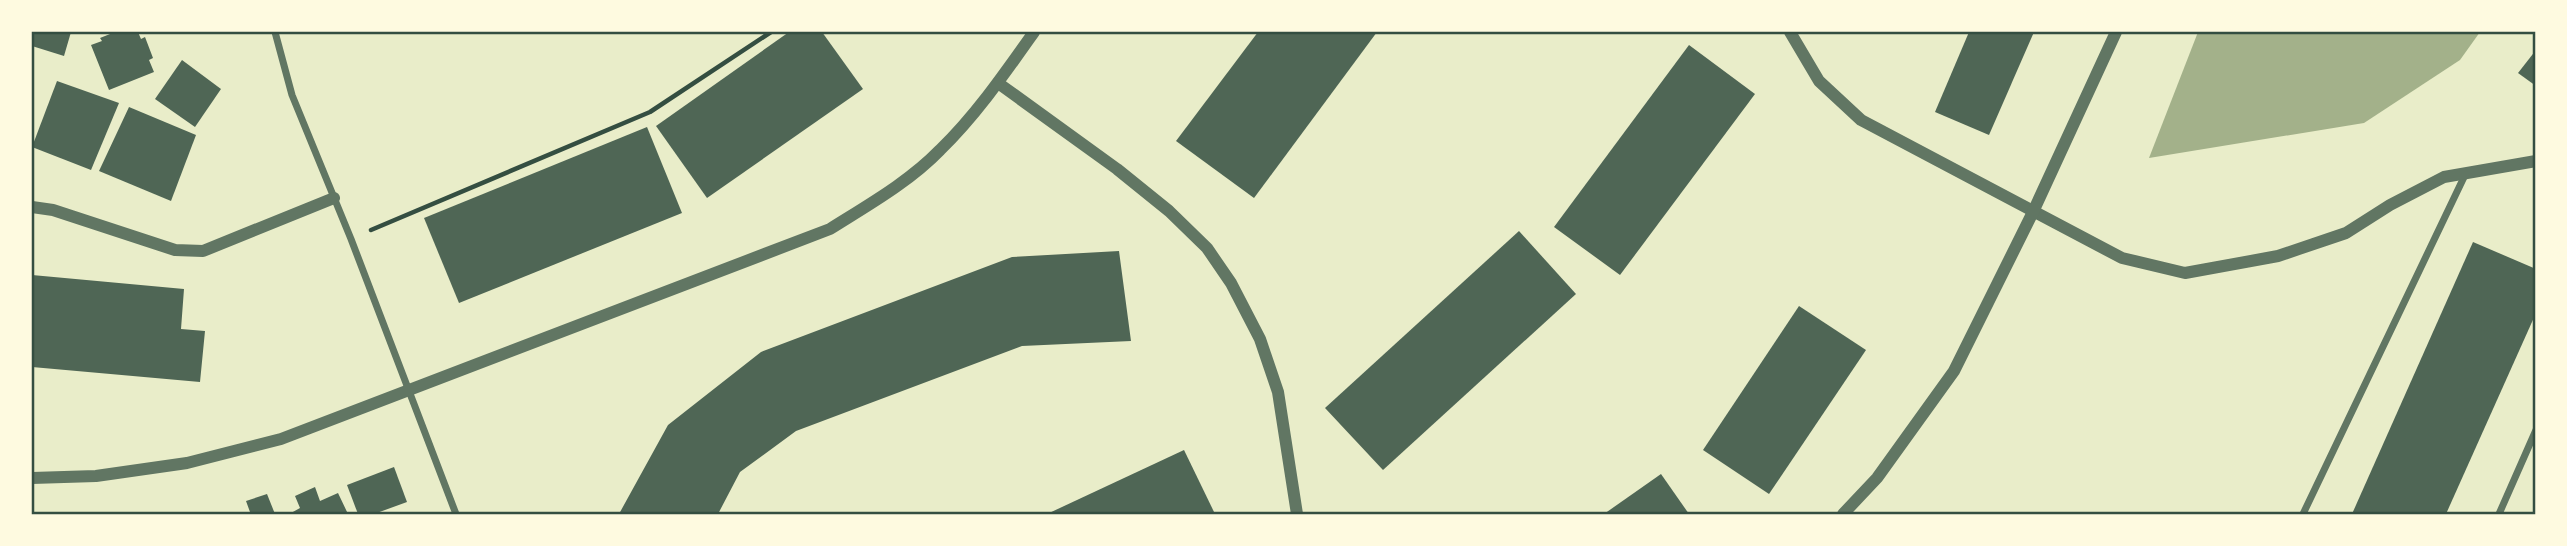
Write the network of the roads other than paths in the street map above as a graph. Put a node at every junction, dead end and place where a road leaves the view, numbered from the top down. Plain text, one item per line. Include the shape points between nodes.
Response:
1 (275, 32) edge
2 (1034, 32) edge
3 (1790, 32) edge
4 (2116, 32) edge
5 (998, 83) junction
6 (2536, 161) edge
7 (2465, 174) junction
8 (334, 198) junction
9 (32, 207) edge
10 (2033, 212) junction
11 (410, 390) junction
12 (2536, 430) edge
13 (32, 478) edge
14 (456, 514) edge
15 (1297, 514) edge
16 (1843, 514) edge
17 (2303, 514) edge
18 (2499, 514) edge

1 - 8 street via 292,95
2 - 5 street
3 - 10 street via 1819,81 1861,120
4 - 10 street
5 - 11 street via 940,151 890,192 831,229
5 - 15 street via 1117,169 1207,248 1259,339 1278,392
6 - 7 street
7 - 10 street via 2444,177 2346,233 2278,256 2185,273 2122,258
7 - 17 street
8 - 9 street via 203,251 175,250
8 - 11 street
10 - 16 street via 1954,372 1877,478
11 - 13 street via 281,439 187,463 96,476
11 - 14 street
12 - 18 street

